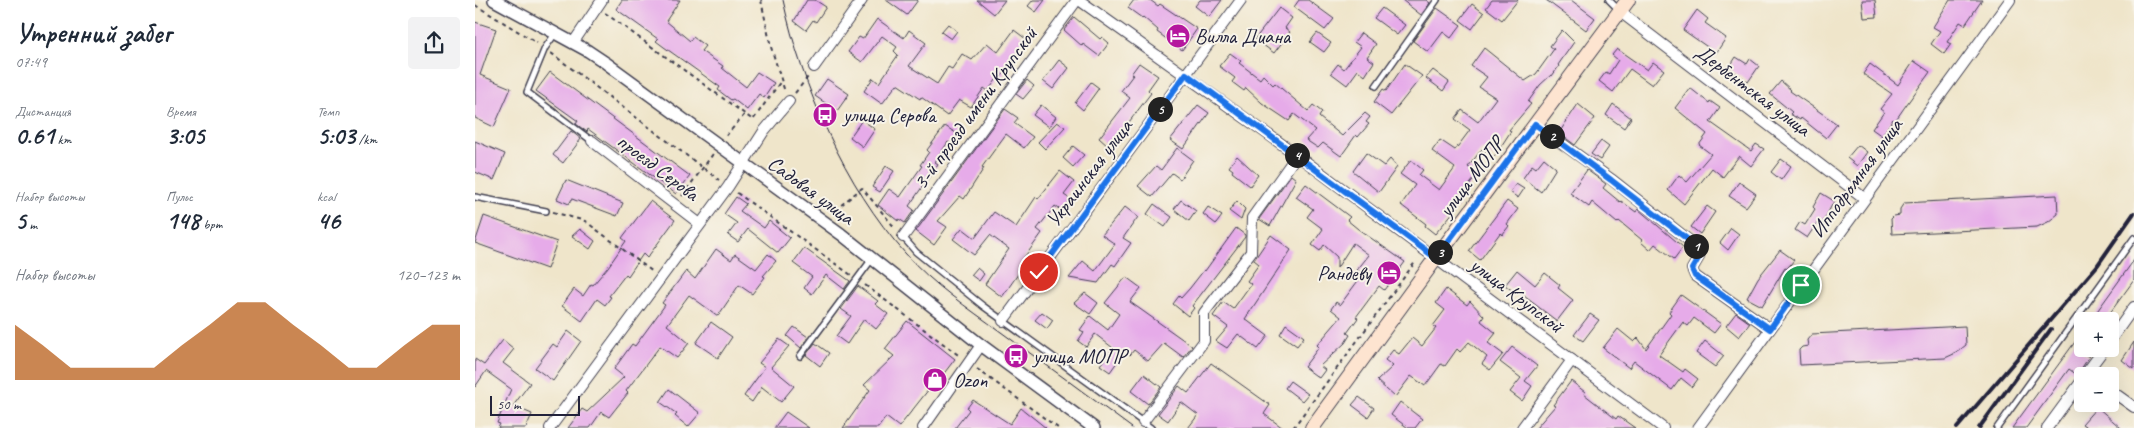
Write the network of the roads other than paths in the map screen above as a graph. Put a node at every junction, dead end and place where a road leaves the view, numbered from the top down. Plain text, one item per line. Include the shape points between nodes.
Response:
1 (494, 0) edge
2 (863, 0) edge
3 (1078, 0) edge
4 (1241, 0) edge
5 (1437, 0) edge
6 (1609, 0) edge
7 (2010, 0) edge
8 (599, 4) edge
9 (1623, 5) edge
10 (555, 34) junction
11 (573, 43) junction
12 (814, 67) road end
13 (1186, 74) junction
14 (1376, 86) dead end
15 (789, 101) road end
16 (1535, 124) junction
17 (592, 141) joint
18 (1297, 155) junction
19 (743, 164) junction
20 (475, 197) edge
21 (1864, 198) junction
22 (546, 211) road end
23 (700, 224) junction
24 (903, 237) joint
25 (2134, 238) edge
26 (1430, 254) junction
27 (871, 259) junction
28 (2134, 307) edge
29 (1003, 321) junction
30 (2119, 328) edge
31 (1770, 329) junction
32 (981, 345) junction
33 (800, 356) dead end
34 (1572, 360) junction
35 (2074, 392) edge
36 (2119, 396) edge
37 (2134, 407) edge
38 (1147, 425) edge
39 (550, 428) edge
40 (923, 428) edge
41 (1094, 428) edge
42 (1312, 428) edge
43 (1521, 428) edge
44 (1663, 428) edge
45 (1698, 428) edge
46 (1997, 428) edge
47 (2047, 428) edge

1 - 10 street, Садовая улица
2 - 12 street
3 - 13 street, улица Крупской
3 - 24 street, 3-й проезд имени Крупской
4 - 13 street, Украинская улица
5 - 14 lane
6 - 9 lane
7 - 21 street, Ипподромная улица
8 - 11 street
9 - 16 main road, улица МОПР
9 - 21 street, Дербентская улица
10 - 11 street, Садовая улица
10 - 17 lane via 545,48 527,92
11 - 19 street, Садовая улица via 606,63
13 - 18 street, улица Крупской
13 - 29 street, Украинская улица
15 - 19 street
16 - 26 main road, улица МОПР
16 - 31 street via 1700,249 1692,269 1695,276
17 - 23 street, проезд Серова
18 - 26 street, улица Крупской
18 - 38 street via 1252,218 1251,252 1205,313 1204,341
19 - 23 street
19 - 27 street, Садовая улица
20 - 22 lane
21 - 31 street, Ипподромная улица
23 - 39 street
24 - 29 lane
25 - 46 lane
26 - 34 street, улица Крупской
26 - 42 main road, улица МОПР
27 - 32 street, Садовая улица
27 - 33 lane
28 - 30 street
29 - 38 lane
31 - 45 street, Ипподромная улица
32 - 40 street
32 - 41 street, Садовая улица
34 - 43 street
34 - 44 street, улица Крупской
35 - 47 street
36 - 37 street

